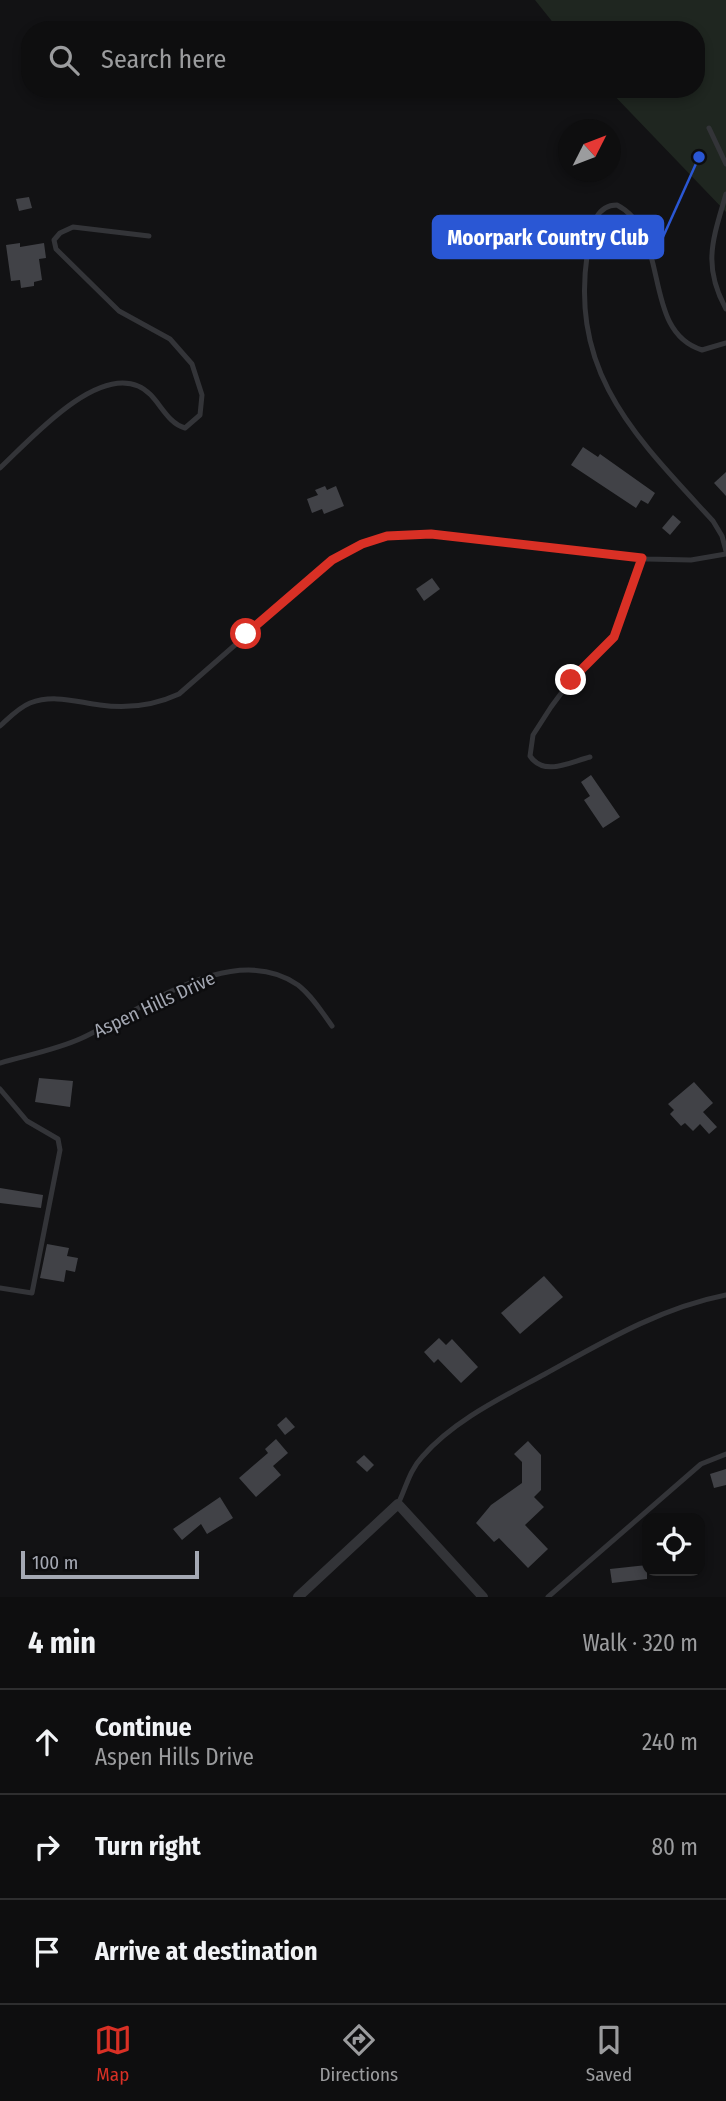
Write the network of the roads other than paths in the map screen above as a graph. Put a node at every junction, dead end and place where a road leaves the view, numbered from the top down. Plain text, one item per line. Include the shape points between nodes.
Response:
1 (709, 128) dead end
2 (726, 164) edge
3 (726, 194) edge
4 (149, 236) dead end
5 (726, 309) edge
6 (726, 343) edge
7 (0, 468) edge
8 (724, 534) edge
9 (726, 553) edge
10 (642, 558) junction
11 (0, 726) edge
12 (590, 757) dead end
13 (332, 1026) dead end
14 (0, 1063) edge
15 (0, 1088) edge
16 (0, 1288) edge
17 (726, 1295) edge
18 (726, 1454) edge
19 (398, 1504) junction
20 (298, 1597) edge
21 (483, 1597) edge
22 (548, 1597) edge

1 - 2 lane
3 - 5 lane via 710,266
4 - 7 lane via 73,227 54,240 56,249 119,311 170,340 192,364 202,395 201,415 185,428 178,426 139,386 108,385 74,402
6 - 8 lane via 702,350 681,338 664,305 637,220 617,205 600,211 592,226 584,301 594,359 623,418
8 - 9 lane
9 - 10 lane via 691,560
10 - 11 lane via 431,534 369,541 325,565 179,694 137,707 54,698 22,707
10 - 12 lane via 614,637 571,680 531,743 530,756 539,766 552,768
13 - 14 lane, Aspen Hills Drive via 306,993 290,981 257,970 227,971 177,990 80,1039
15 - 16 lane via 27,1121 58,1139 60,1150 32,1293
17 - 19 lane via 646,1321 518,1389 434,1444 414,1466
18 - 22 lane via 701,1464
19 - 20 street
19 - 21 street

